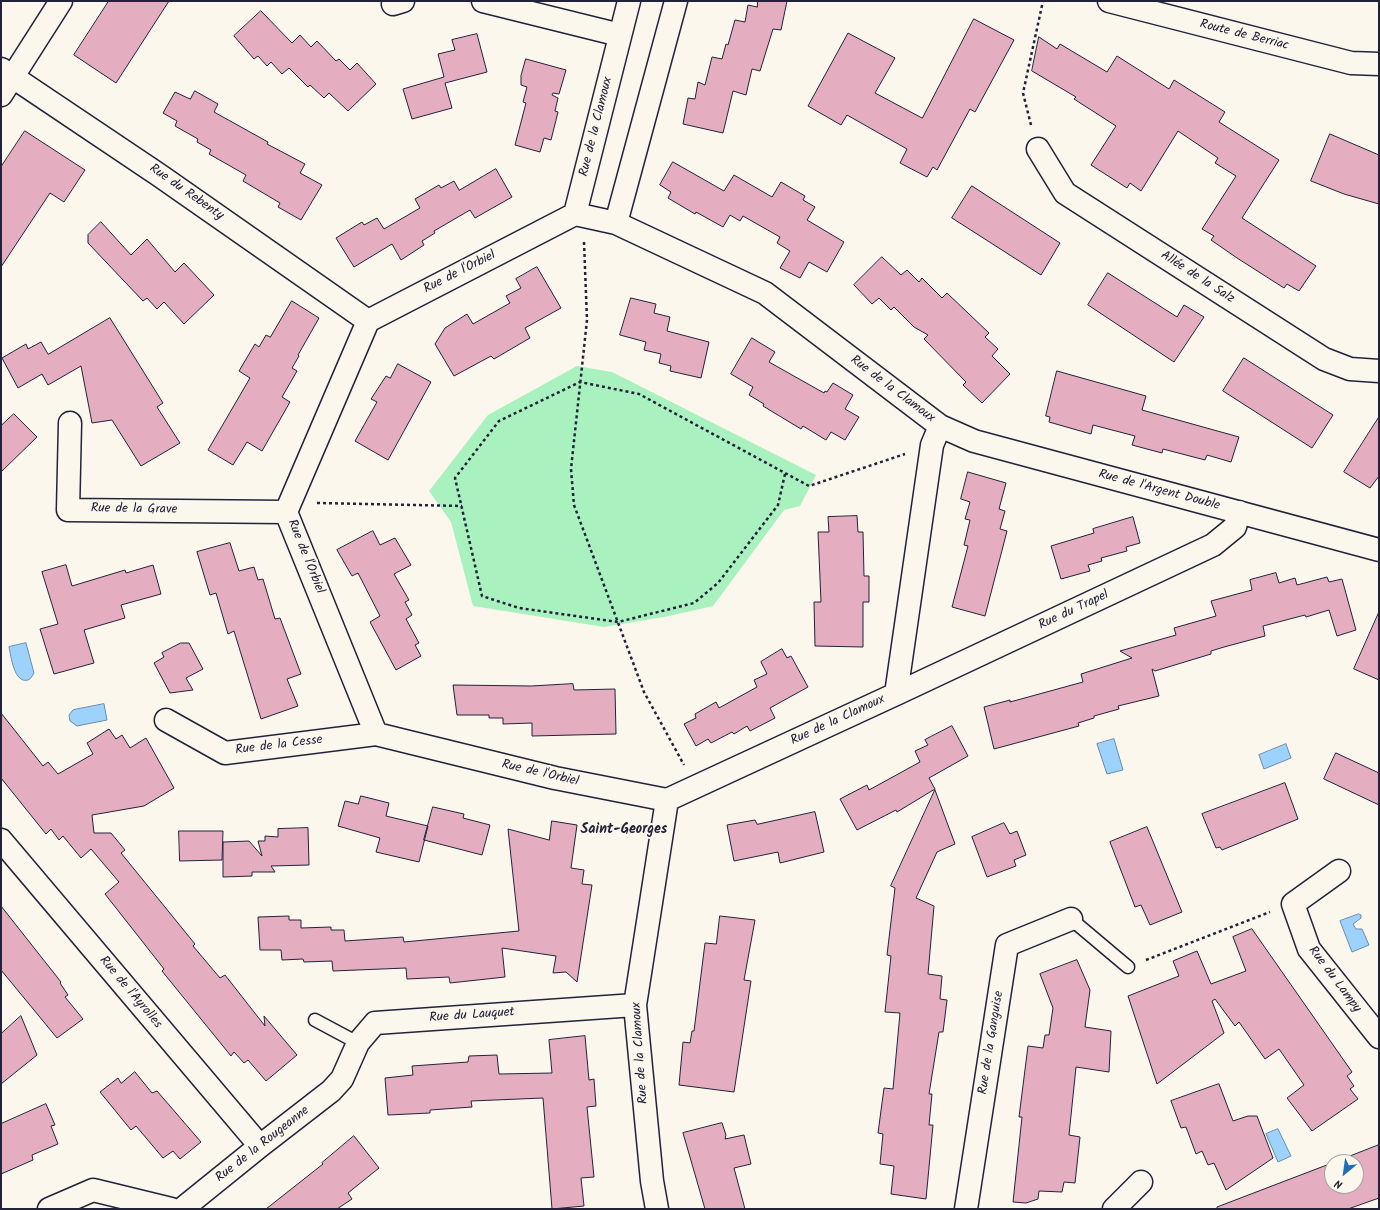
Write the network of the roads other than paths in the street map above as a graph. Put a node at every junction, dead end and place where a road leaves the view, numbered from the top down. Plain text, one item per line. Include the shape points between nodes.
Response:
1 (61, 1) edge
2 (483, 1) edge
3 (629, 1) edge
4 (676, 1) edge
5 (1109, 1) edge
6 (620, 35) junction
7 (1379, 64) edge
8 (7, 73) edge
9 (1, 95) edge
10 (1038, 149) road end
11 (580, 215) junction
12 (616, 223) junction
13 (368, 321) junction
14 (1379, 371) edge
15 (70, 423) dead end
16 (936, 436) junction
17 (288, 507) junction
18 (1239, 512) junction
19 (1379, 550) edge
20 (896, 694) junction
21 (166, 720) dead end
22 (376, 734) junction
23 (667, 800) junction
24 (1, 840) edge
25 (1339, 871) dead end
26 (1071, 919) joint
27 (1128, 967) road end
28 (635, 1005) junction
29 (315, 1020) dead end
30 (1379, 1037) edge
31 (358, 1043) junction
32 (342, 1079) joint
33 (260, 1146) junction
34 (1141, 1182) dead end
35 (49, 1209) edge
36 (171, 1209) edge
37 (182, 1209) edge
38 (657, 1209) edge
39 (966, 1209) edge
40 (1114, 1209) edge

1 - 8 street
2 - 6 street
3 - 6 street, Rue de la Clamoux
4 - 12 street
5 - 7 street, Route de Berriac via 1351,63
6 - 11 street, Rue de la Clamoux
8 - 9 street
8 - 13 street, Rue du Rebenty via 159,174
10 - 14 street, Allée de la Salz via 1065,193 1324,359 1350,369
11 - 12 street, Rue de la Clamoux
11 - 13 street, Rue de l'Orbiel
12 - 16 street, Rue de la Clamoux via 765,293
13 - 17 street, Rue de l'Orbiel
15 - 17 street, Rue de la Grave via 68,510
16 - 18 street, Rue de l'Argent Double via 974,440
16 - 20 street, Rue de la Clamoux
17 - 22 street, Rue de l'Orbiel
18 - 19 street, Rue de l'Argent Double
18 - 20 street, Rue du Trapel via 1235,527 1213,546
20 - 23 street, Rue de la Clamoux
21 - 22 street, Rue de la Cesse via 225,753
22 - 23 street, Rue de l'Orbiel via 555,778
23 - 28 street, Rue de la Clamoux
24 - 33 street, Rue de l'Ayrolles
25 - 30 street, Rue du Lampy via 1293,904 1309,950
26 - 27 lane
26 - 39 street, Rue de la Ganguise via 1007,945
28 - 31 street, Rue du Lauquet via 375,1023
28 - 38 street, Rue de la Clamoux
29 - 31 lane
31 - 32 street, Rue du Lauquet
32 - 33 street, Rue de la Rougeanne via 331,1091
33 - 37 street, Rue de la Rougeanne
34 - 40 street
35 - 36 street via 93,1190

